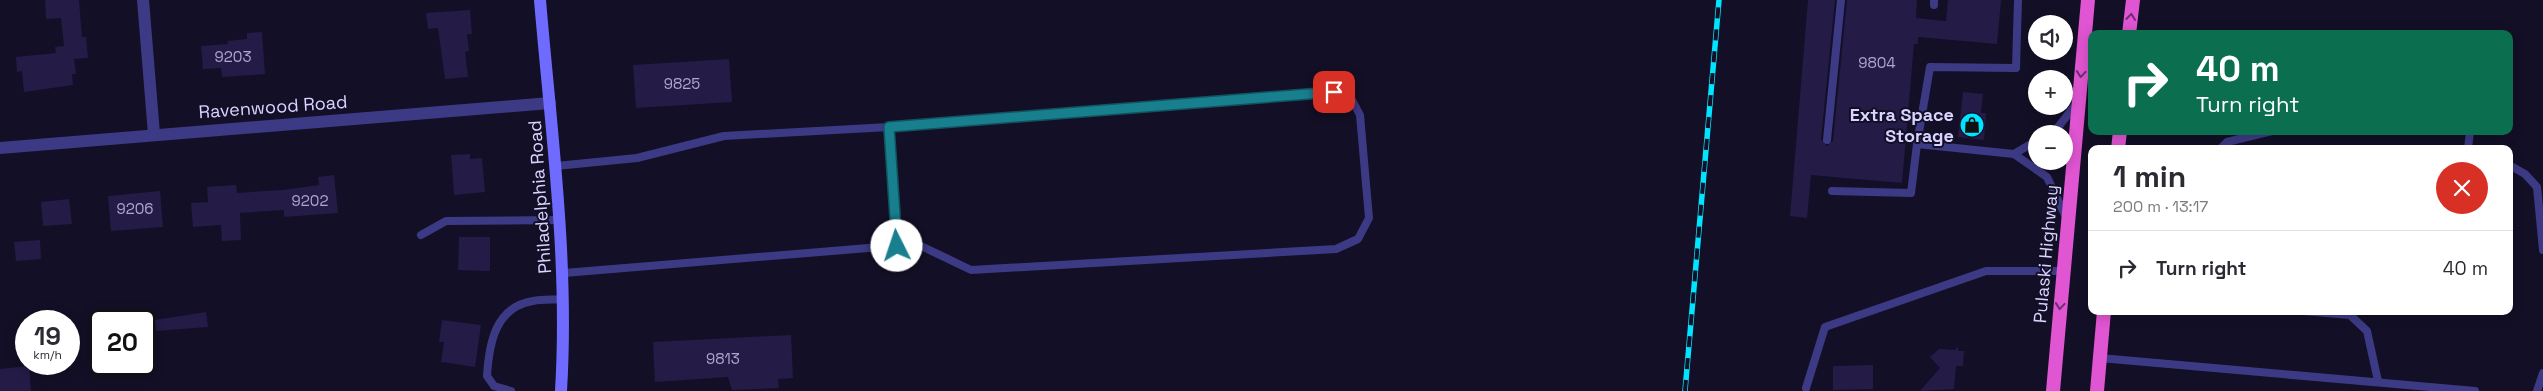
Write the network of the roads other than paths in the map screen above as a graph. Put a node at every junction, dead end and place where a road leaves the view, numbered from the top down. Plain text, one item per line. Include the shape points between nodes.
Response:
1 (143, 0) edge
2 (540, 0) edge
3 (1841, 0) edge
4 (2018, 0) edge
5 (2088, 0) edge
6 (2133, 0) edge
7 (2129, 30) edge
8 (2079, 102) junction
9 (550, 103) junction
10 (2060, 125) edge
11 (889, 127) junction
12 (154, 134) junction
13 (2256, 135) edge
14 (1827, 140) dead end
15 (1917, 144) junction
16 (2224, 145) edge
17 (2028, 146) edge
18 (0, 148) edge
19 (2014, 154) junction
20 (556, 166) junction
21 (2513, 166) edge
22 (1832, 191) dead end
23 (561, 220) junction
24 (2068, 221) junction
25 (421, 235) dead end
26 (897, 246) junction
27 (2543, 250) edge
28 (2063, 271) junction
29 (564, 273) junction
30 (564, 299) junction
31 (2104, 315) edge
32 (2350, 315) edge
33 (2100, 358) junction
34 (2543, 373) edge
35 (2378, 382) junction
36 (1806, 388) dead end
37 (511, 391) edge
38 (561, 391) edge
39 (2053, 391) edge
40 (2097, 391) edge
41 (2475, 391) edge
42 (2537, 391) edge

1 - 12 street
2 - 9 main road, Philadelphia Road
3 - 14 lane
4 - 15 lane via 2016,68 1930,67
5 -> 8 highway, Pulaski Highway
7 -> 6 highway
8 - 10 lane
8 - 24 highway, Pulaski Highway
9 - 12 street, Ravenwood Road
9 - 20 main road, Philadelphia Road
11 - 20 lane via 724,136 637,158
11 - 26 lane
11 - 26 lane via 1334,92 1351,98 1360,115 1369,218 1358,238 1336,249 971,270 917,244
12 - 18 street, Ravenwood Road
13 - 16 lane
15 - 19 lane
15 - 22 lane via 1911,194
17 - 19 lane
19 - 24 lane via 2047,177
20 - 23 main road, Philadelphia Road
21 - 27 lane via 2537,187
23 - 25 lane via 446,222
23 - 29 main road, Philadelphia Road
24 - 28 highway, Pulaski Highway
26 - 29 lane
28 - 36 lane via 1986,271 1824,326
28 -> 39 highway, Pulaski Highway
29 - 30 main road, Philadelphia Road
30 - 37 lane via 532,300 517,306 497,325 489,346 487,376 494,386
30 - 38 main road, Philadelphia Road
31 - 33 highway
32 - 35 lane via 2367,331
33 - 35 lane
33 - 40 highway
34 - 42 lane
35 - 41 lane

